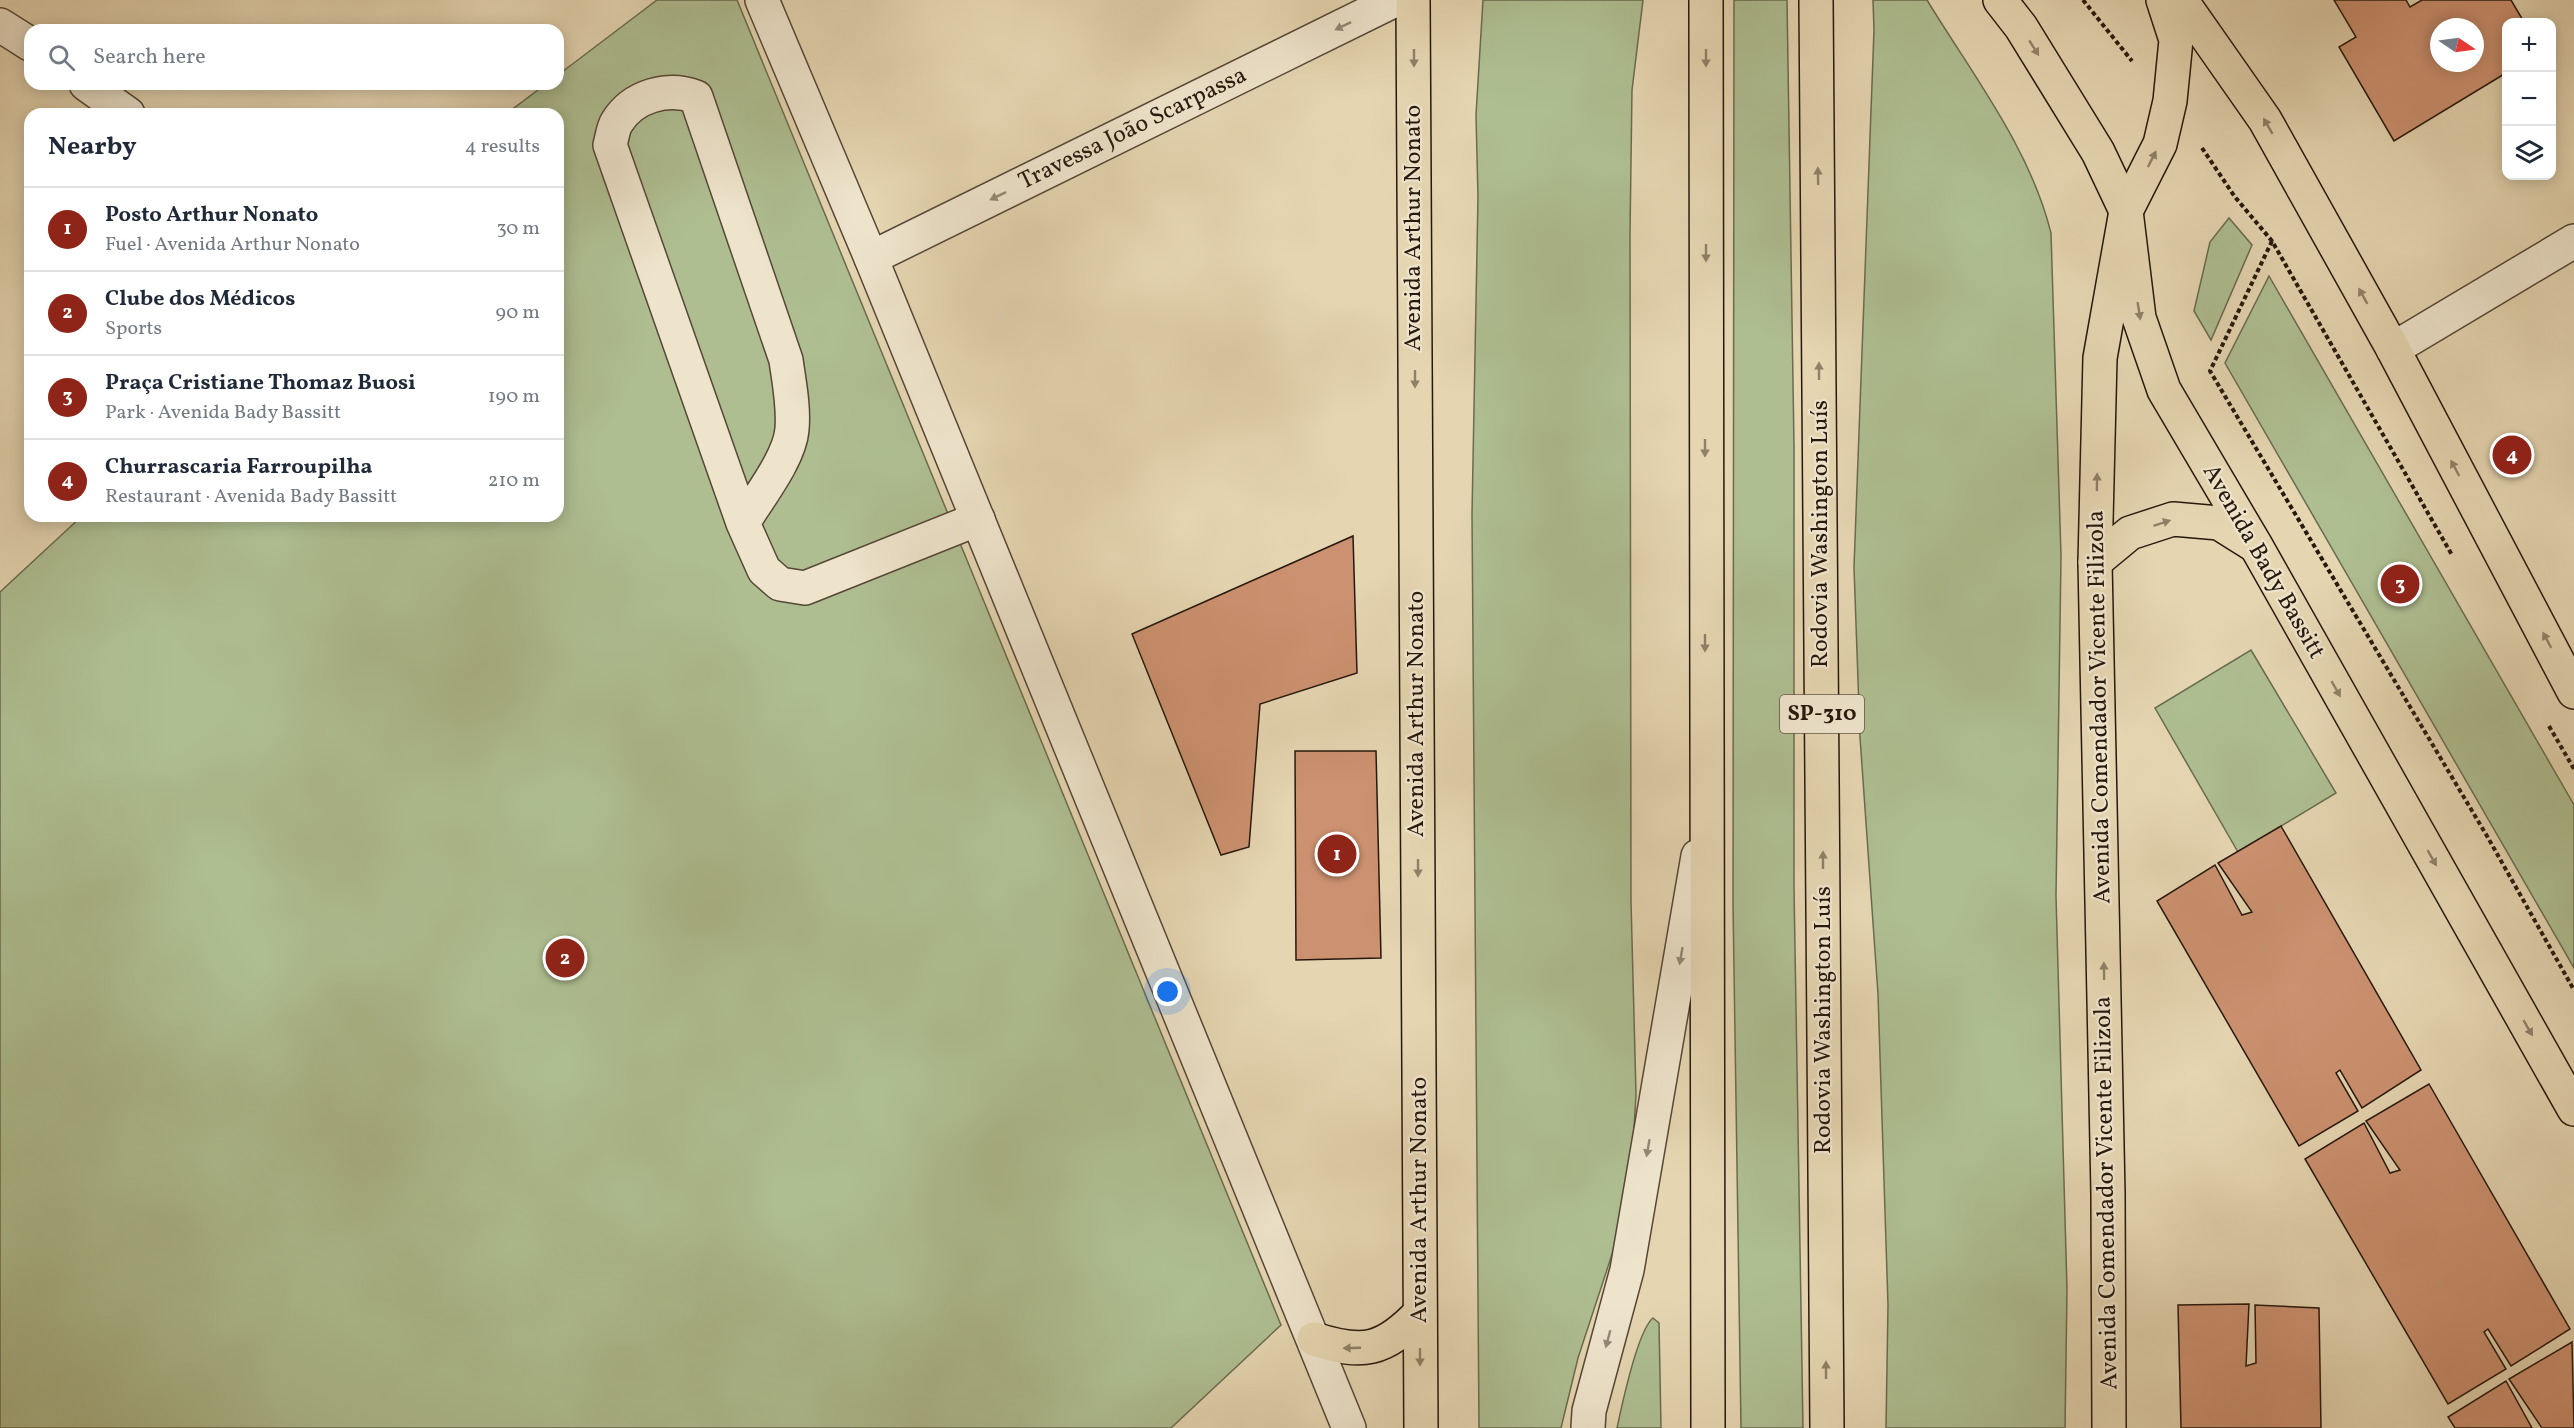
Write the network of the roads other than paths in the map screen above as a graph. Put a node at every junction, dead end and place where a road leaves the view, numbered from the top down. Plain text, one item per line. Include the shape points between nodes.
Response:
1 (762, 0) edge
2 (1395, 0) edge
3 (1413, 0) edge
4 (1706, 0) edge
5 (1816, 0) edge
6 (2000, 0) edge
7 (2163, 0) edge
8 (2181, 0) edge
9 (0, 25) edge
10 (24, 40) edge
11 (94, 90) edge
12 (120, 108) edge
13 (2126, 211) junction
14 (2574, 241) edge
15 (871, 258) junction
16 (2393, 349) junction
17 (978, 519) junction
18 (742, 523) junction
19 (2256, 546) junction
20 (2095, 562) junction
21 (2574, 692) edge
22 (1705, 815) junction
23 (2574, 1108) edge
24 (1420, 1313) junction
25 (1314, 1339) junction
26 (1348, 1428) edge
27 (1421, 1428) edge
28 (1588, 1428) edge
29 (1708, 1428) edge
30 (1827, 1428) edge
31 (2109, 1428) edge

1 - 15 street
2 -> 15 street, Travessa João Scarpassa
3 -> 24 main road, Avenida Arthur Nonato
4 -> 22 main road
30 -> 5 main road, Rodovia Washington Luís / SP-310
6 -> 13 main road, Avenida Bady Bassitt via 2021,27 2098,152
13 -> 7 main road, Avenida Comendador Vicente Filizola via 2160,144 2170,102 2176,40
16 -> 8 main road via 2265,120
9 - 10 street
11 - 12 street
13 -> 19 main road, Avenida Bady Bassitt via 2139,318 2164,390
20 -> 13 main road, Avenida Comendador Vicente Filizola via 2100,358
14 - 16 street
15 - 17 street
21 -> 16 main road
17 - 18 street via 805,588 780,584 764,570
17 - 25 street
18 - 18 street via 610,145 616,123 635,103 658,94 682,92 696,97 786,360 792,431 783,457
20 -> 19 main road via 2130,533 2174,519 2219,523
19 -> 23 main road, Avenida Bady Bassitt
31 -> 20 main road, Avenida Comendador Vicente Filizola
22 -> 28 street via 1627,1270
22 - 29 main road
24 -> 25 main road via 1399,1335 1372,1347 1343,1348
24 -> 27 main road, Avenida Arthur Nonato
25 - 26 street

